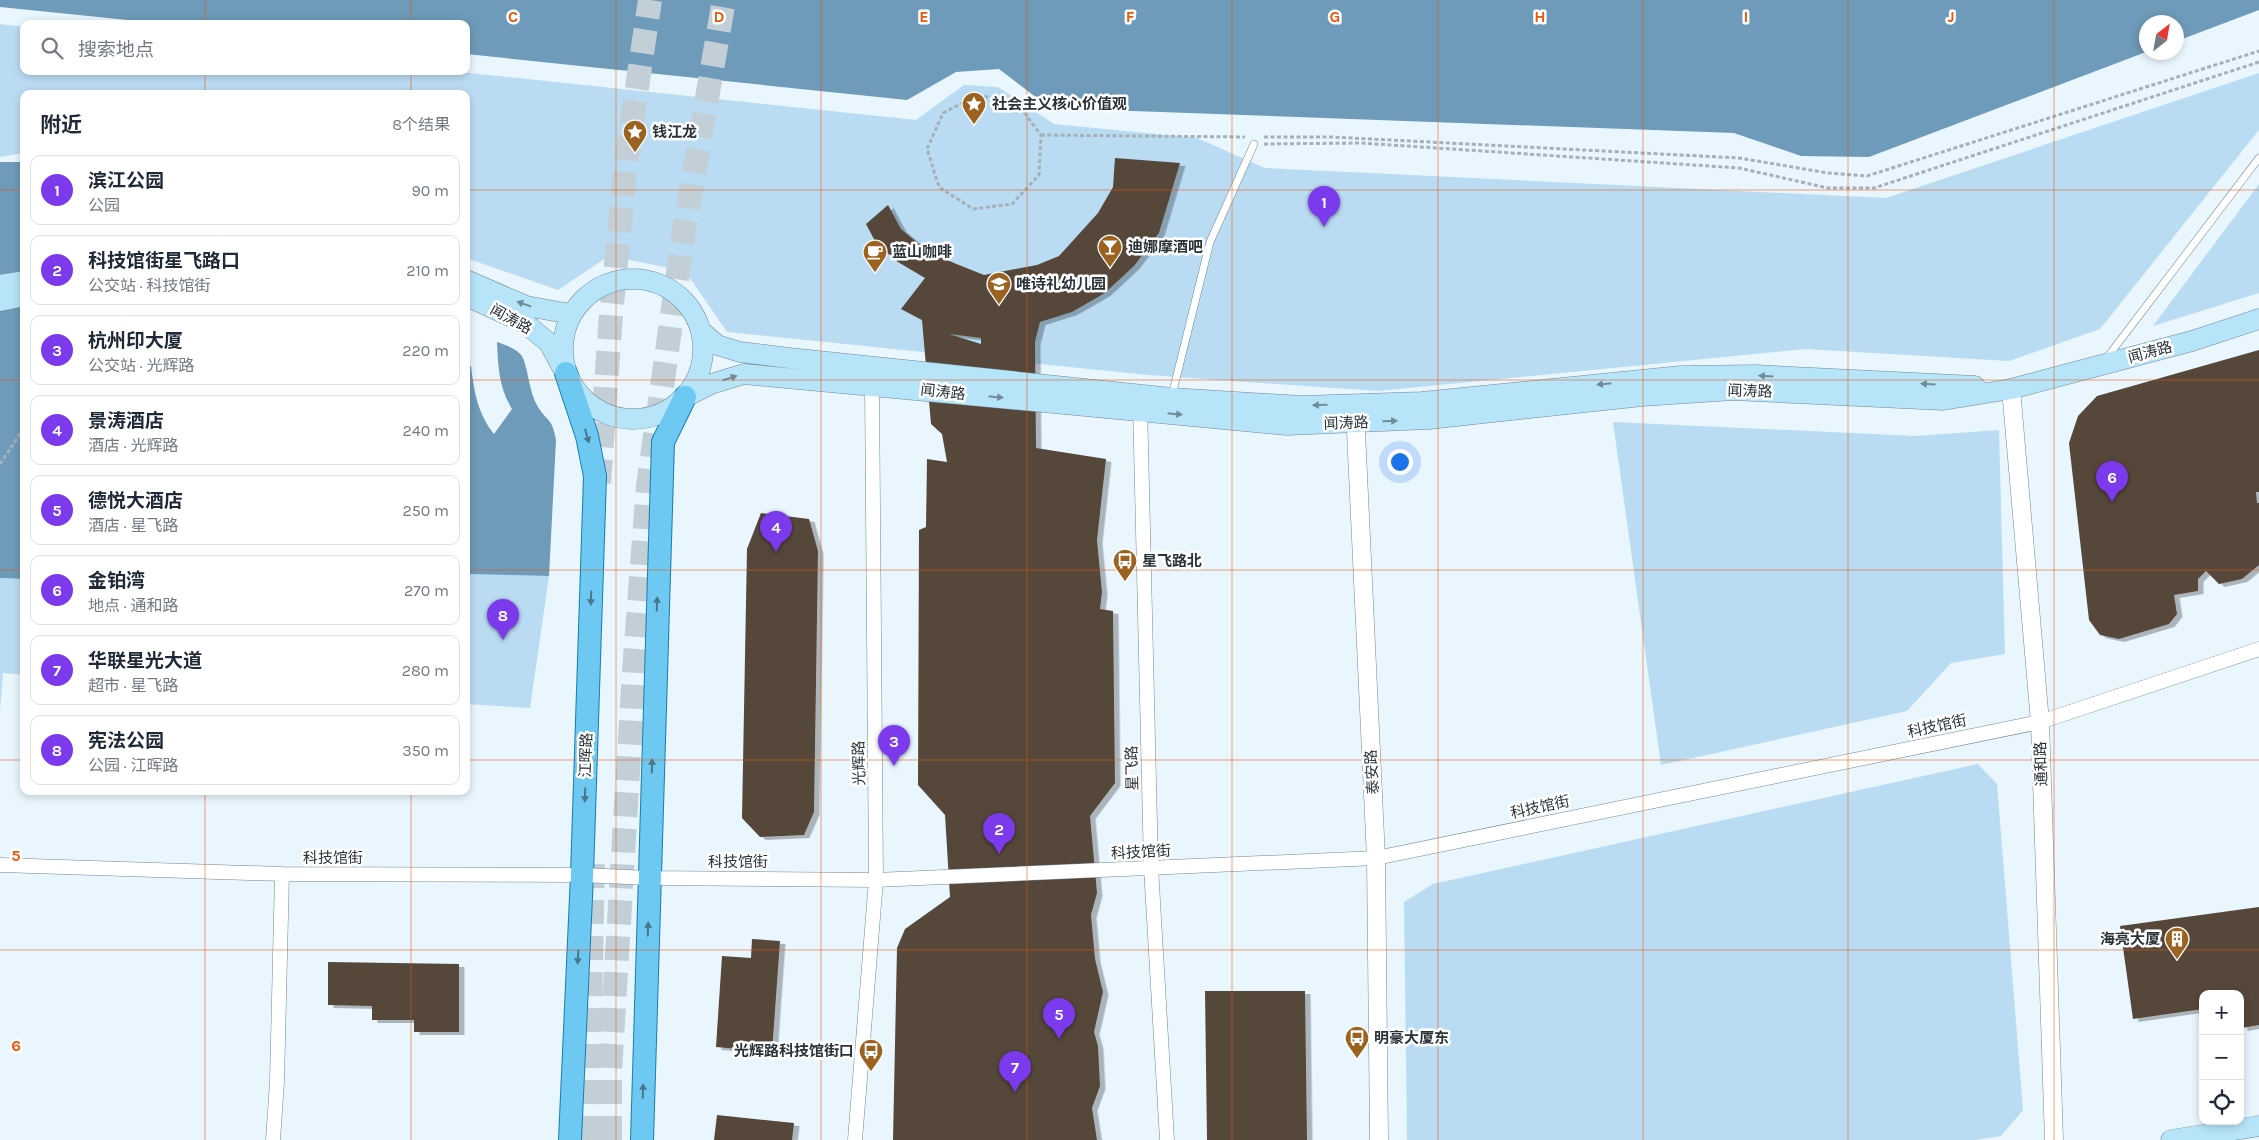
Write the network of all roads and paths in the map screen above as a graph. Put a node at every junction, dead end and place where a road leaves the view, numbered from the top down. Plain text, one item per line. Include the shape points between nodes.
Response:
1 (2259, 51) edge
2 (2259, 62) edge
3 (1041, 135) junction
4 (1249, 137) dead end
5 (1256, 141) junction
6 (2259, 158) edge
7 (20, 282) edge
8 (470, 282) edge
9 (0, 285) edge
10 (20, 297) edge
11 (470, 298) edge
12 (0, 301) edge
13 (572, 314) junction
14 (2259, 319) edge
15 (701, 331) junction
16 (2101, 365) junction
17 (566, 373) junction
18 (872, 385) junction
19 (2012, 389) junction
20 (686, 397) junction
21 (1172, 398) junction
22 (1140, 403) junction
23 (1355, 413) junction
24 (20, 434) edge
25 (0, 464) edge
26 (2259, 649) edge
27 (2040, 722) junction
28 (1376, 858) junction
29 (0, 865) edge
30 (1151, 867) junction
31 (282, 874) junction
32 (582, 875) junction
33 (649, 878) junction
34 (876, 880) junction
35 (2259, 1126) edge
36 (273, 1140) edge
37 (570, 1140) edge
38 (642, 1140) edge
39 (855, 1140) edge
40 (1167, 1140) edge
41 (1380, 1140) edge
42 (2054, 1140) edge
43 (2171, 1140) edge

1 - 5 path via 1867,176 1828,173 1740,158 1332,137
2 - 5 path via 1874,188 1828,188 1739,168 1361,143
3 - 3 path via 1017,103 978,95 943,113 927,149 939,188 973,209 1012,204 1039,175
3 - 4 path
5 - 21 lane via 1210,242
6 - 16 lane
7 - 9 main road
13 -> 8 main road, 闻涛路 via 526,306
10 - 12 main road
11 - 17 main road, 闻涛路 via 525,323 549,343
13 - 15 main road, 闻涛路 via 586,296 607,283 630,279 654,282 675,293 691,310
13 - 17 main road, 闻涛路 via 564,333 562,353
14 - 16 main road, 闻涛路
15 - 20 main road, 闻涛路 via 704,355 698,377
15 - 22 main road, 闻涛路 via 717,345 740,352
16 - 19 main road, 闻涛路
17 - 20 main road, 闻涛路 via 578,394 596,410 616,418 636,420 657,416
17 -> 32 main road, 江晖路 via 587,436 595,476
20 -> 18 main road, 闻涛路 via 712,384 744,374
18 -> 22 main road, 闻涛路
18 - 34 street, 光辉路
19 - 23 main road, 闻涛路 via 1755,375 1681,376 1422,402
19 - 27 street, 通和路
33 -> 20 main road via 663,442
21 - 22 main road, 闻涛路
23 -> 21 main road, 闻涛路 via 1301,406
22 -> 23 main road, 闻涛路 via 1287,425
22 - 30 street, 星飞路
23 - 28 street, 泰安路
24 - 25 path
26 - 27 street, 科技馆街
27 - 28 street, 科技馆街
27 - 42 street, 通和路
28 - 30 street, 科技馆街
28 - 41 street, 泰安路
29 - 31 street, 科技馆街
30 - 34 street, 科技馆街
30 - 40 street, 星飞路
31 - 32 street, 科技馆街
31 - 36 street via 278,1082
32 - 33 street, 科技馆街
32 -> 37 main road, 江晖路
33 - 34 street, 科技馆街
38 -> 33 main road
34 - 39 street, 光辉路
35 - 43 main road

